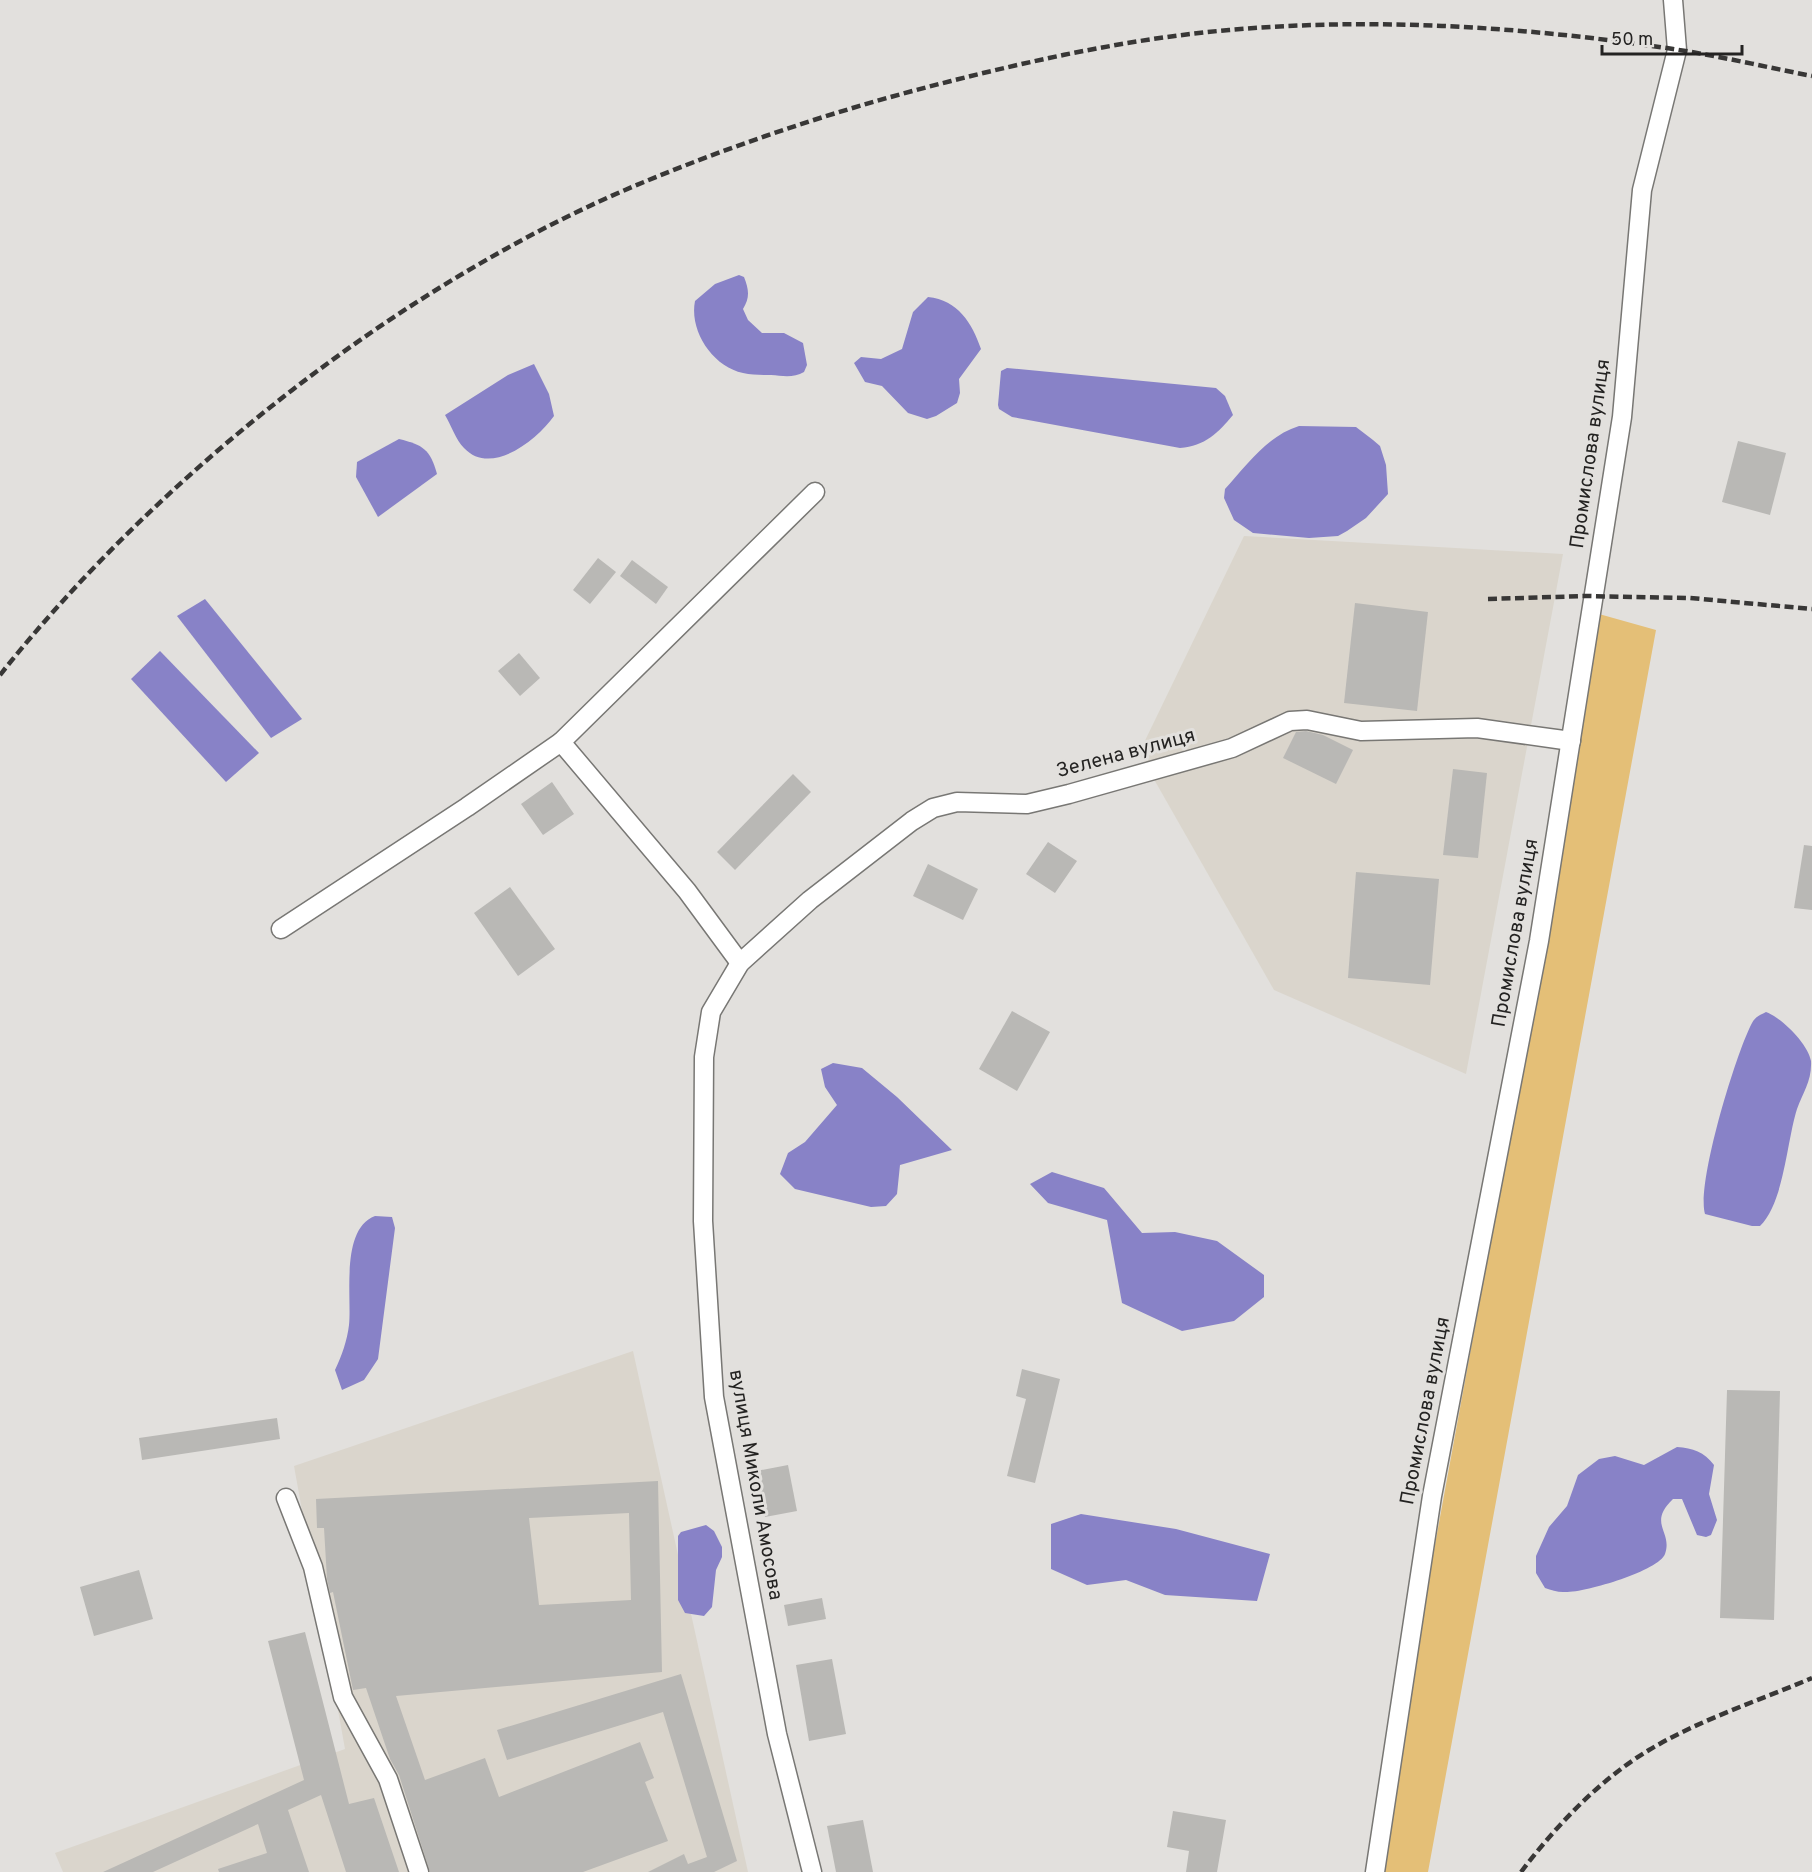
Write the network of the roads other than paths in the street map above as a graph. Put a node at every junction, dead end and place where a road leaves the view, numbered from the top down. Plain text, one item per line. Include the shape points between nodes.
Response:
1 (1673, 0) edge
2 (815, 492) dead end
3 (1571, 741) junction
4 (561, 742) junction
5 (281, 929) dead end
6 (741, 963) junction
7 (286, 1498) dead end
8 (419, 1872) edge
9 (812, 1872) edge
10 (1375, 1872) edge

1 - 3 street, Промислова вулиця via 1677,50 1642,190 1622,417
2 - 4 street
3 - 6 street, Зелена вулиця via 1477,728 1361,731 1307,720 1290,721 1232,748 1069,794 1027,804 957,802 933,808 810,900
3 - 10 street, Промислова вулиця via 1539,941 1432,1496
4 - 5 street
4 - 6 street via 687,891
6 - 9 street, вулиця Миколи Амосова via 711,1012 704,1057 703,1221 714,1397 777,1734
7 - 8 street via 313,1567 343,1697 388,1779

